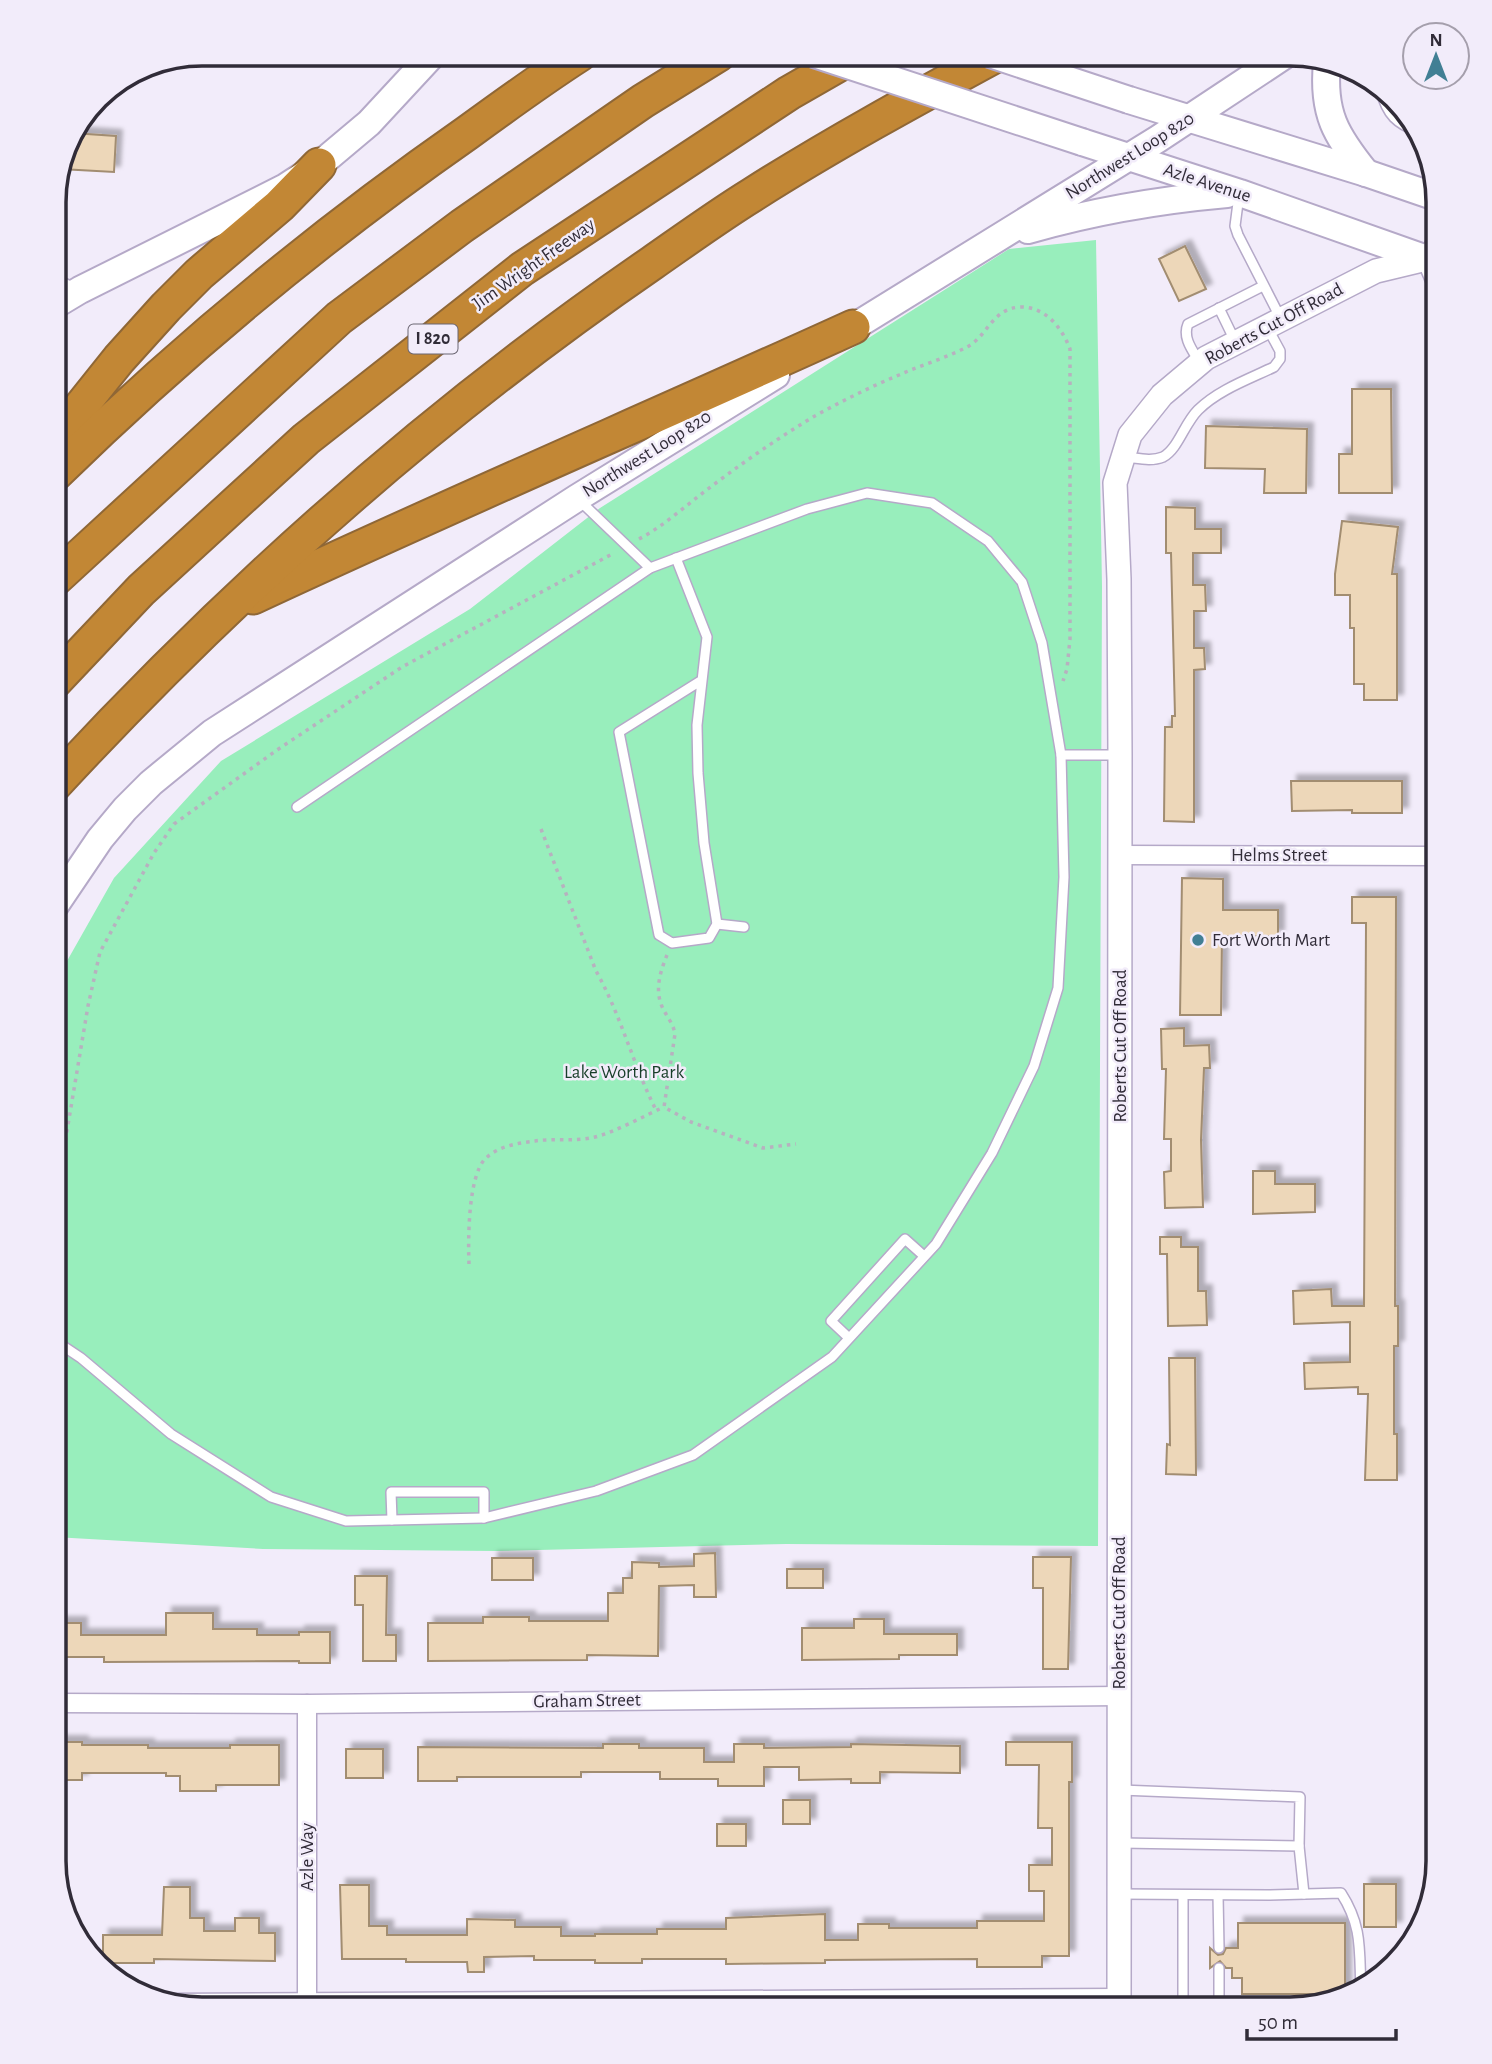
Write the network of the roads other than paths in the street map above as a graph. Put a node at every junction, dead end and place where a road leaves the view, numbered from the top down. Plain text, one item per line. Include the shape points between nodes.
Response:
1 (420, 66) edge
2 (562, 66) edge
3 (699, 66) edge
4 (836, 67) edge
5 (852, 67) edge
6 (975, 67) edge
7 (1029, 67) edge
8 (1268, 67) edge
9 (1327, 72) edge
10 (1387, 107) edge
11 (1189, 118) junction
12 (1401, 126) edge
13 (1130, 157) junction
14 (319, 165) junction
15 (1366, 173) junction
16 (1240, 193) junction
17 (1425, 193) edge
18 (999, 238) junction
19 (1426, 251) edge
20 (1426, 256) edge
21 (67, 284) edge
22 (1264, 286) junction
23 (80, 290) junction
24 (67, 298) edge
25 (1219, 308) junction
26 (1274, 323) junction
27 (853, 327) junction
28 (1236, 343) junction
29 (1200, 363) junction
30 (67, 424) edge
31 (1123, 457) junction
32 (67, 463) edge
33 (577, 498) junction
34 (676, 558) junction
35 (67, 568) edge
36 (650, 568) junction
37 (225, 610) junction
38 (67, 669) edge
39 (702, 680) junction
40 (1061, 755) junction
41 (1120, 755) junction
42 (67, 771) edge
43 (297, 807) dead end
44 (1120, 855) junction
45 (1426, 856) edge
46 (67, 888) edge
47 (717, 924) junction
48 (744, 927) dead end
49 (924, 1256) junction
50 (849, 1338) junction
51 (66, 1349) edge
52 (484, 1518) junction
53 (392, 1520) junction
54 (1119, 1696) junction
55 (66, 1703) edge
56 (307, 1704) junction
57 (1119, 1790) junction
58 (1119, 1843) junction
59 (1299, 1846) junction
60 (1119, 1894) junction
61 (1304, 1894) junction
62 (1182, 1895) junction
63 (1218, 1895) junction
64 (1219, 1948) dead end
65 (1219, 1968) dead end
66 (1360, 1978) edge
67 (307, 1997) edge
68 (1119, 1997) edge
69 (1182, 1997) edge
70 (1219, 1997) edge

1 - 14 main road via 369,123
2 - 32 highway via 323,239 188,352
3 - 35 highway via 461,226 339,318
4 - 38 highway, Jim Wright Freeway / I 820 via 522,269 306,439 141,590
5 - 13 main road, Azle Avenue, bridge
6 - 37 highway via 749,196 563,324 371,477
7 - 11 main road, bridge
8 - 11 main road, Northwest Loop 820
9 - 15 main road via 1333,125
10 - 12 lane
11 - 13 main road, Northwest Loop 820
11 - 15 main road
13 - 16 main road, Azle Avenue
13 - 18 main road, Northwest Loop 820
14 - 23 main road
14 - 30 highway via 166,307
15 - 17 main road
16 - 18 main road via 1107,209
16 - 19 main road, Azle Avenue
16 - 22 lane via 1235,226
18 - 27 main road, Northwest Loop 820
20 - 26 street, Roberts Cut Off Road via 1376,271
21 - 23 lane
22 - 25 lane
22 - 26 lane
23 - 24 main road
25 - 28 lane
25 - 29 lane via 1186,329 1186,339
26 - 28 street, Roberts Cut Off Road
26 - 31 lane via 1280,359 1274,367 1201,407 1187,421 1175,447 1163,457
27 - 33 main road, Northwest Loop 820
27 - 37 highway
28 - 29 street, Roberts Cut Off Road
29 - 31 street, Roberts Cut Off Road via 1162,395 1130,435
31 - 41 street, Roberts Cut Off Road via 1115,483
33 - 36 lane
33 - 46 main road, Northwest Loop 820 via 181,757 125,809
34 - 36 lane
34 - 39 lane via 707,638
34 - 40 lane via 807,509 867,493 932,503 988,541 1022,582 1042,643
36 - 43 lane
37 - 42 highway
39 - 47 lane via 698,772
39 - 47 lane via 619,732 659,935 672,943 709,938
40 - 41 lane
40 - 49 lane via 1064,877 1058,988 1034,1066 992,1153
41 - 44 street, Roberts Cut Off Road
44 - 45 street, Helms Street
44 - 54 street, Roberts Cut Off Road
47 - 48 lane
49 - 50 lane
49 - 50 lane via 905,1239 831,1321
50 - 52 lane via 832,1357 693,1455 596,1491
51 - 53 lane via 171,1434 271,1497 346,1521
52 - 53 lane
52 - 53 lane via 484,1492 391,1492
54 - 56 street, Graham Street
54 - 57 street, Roberts Cut Off Road
55 - 56 street, Graham Street
56 - 67 street, Azle Way
57 - 58 street, Roberts Cut Off Road
57 - 59 lane via 1300,1797
58 - 59 lane
58 - 60 street, Roberts Cut Off Road
59 - 61 lane
60 - 62 lane
60 - 68 street, Roberts Cut Off Road
61 - 63 lane
61 - 66 lane via 1340,1893 1349,1906 1359,1931
62 - 63 lane
62 - 69 lane
63 - 64 lane
65 - 70 lane

